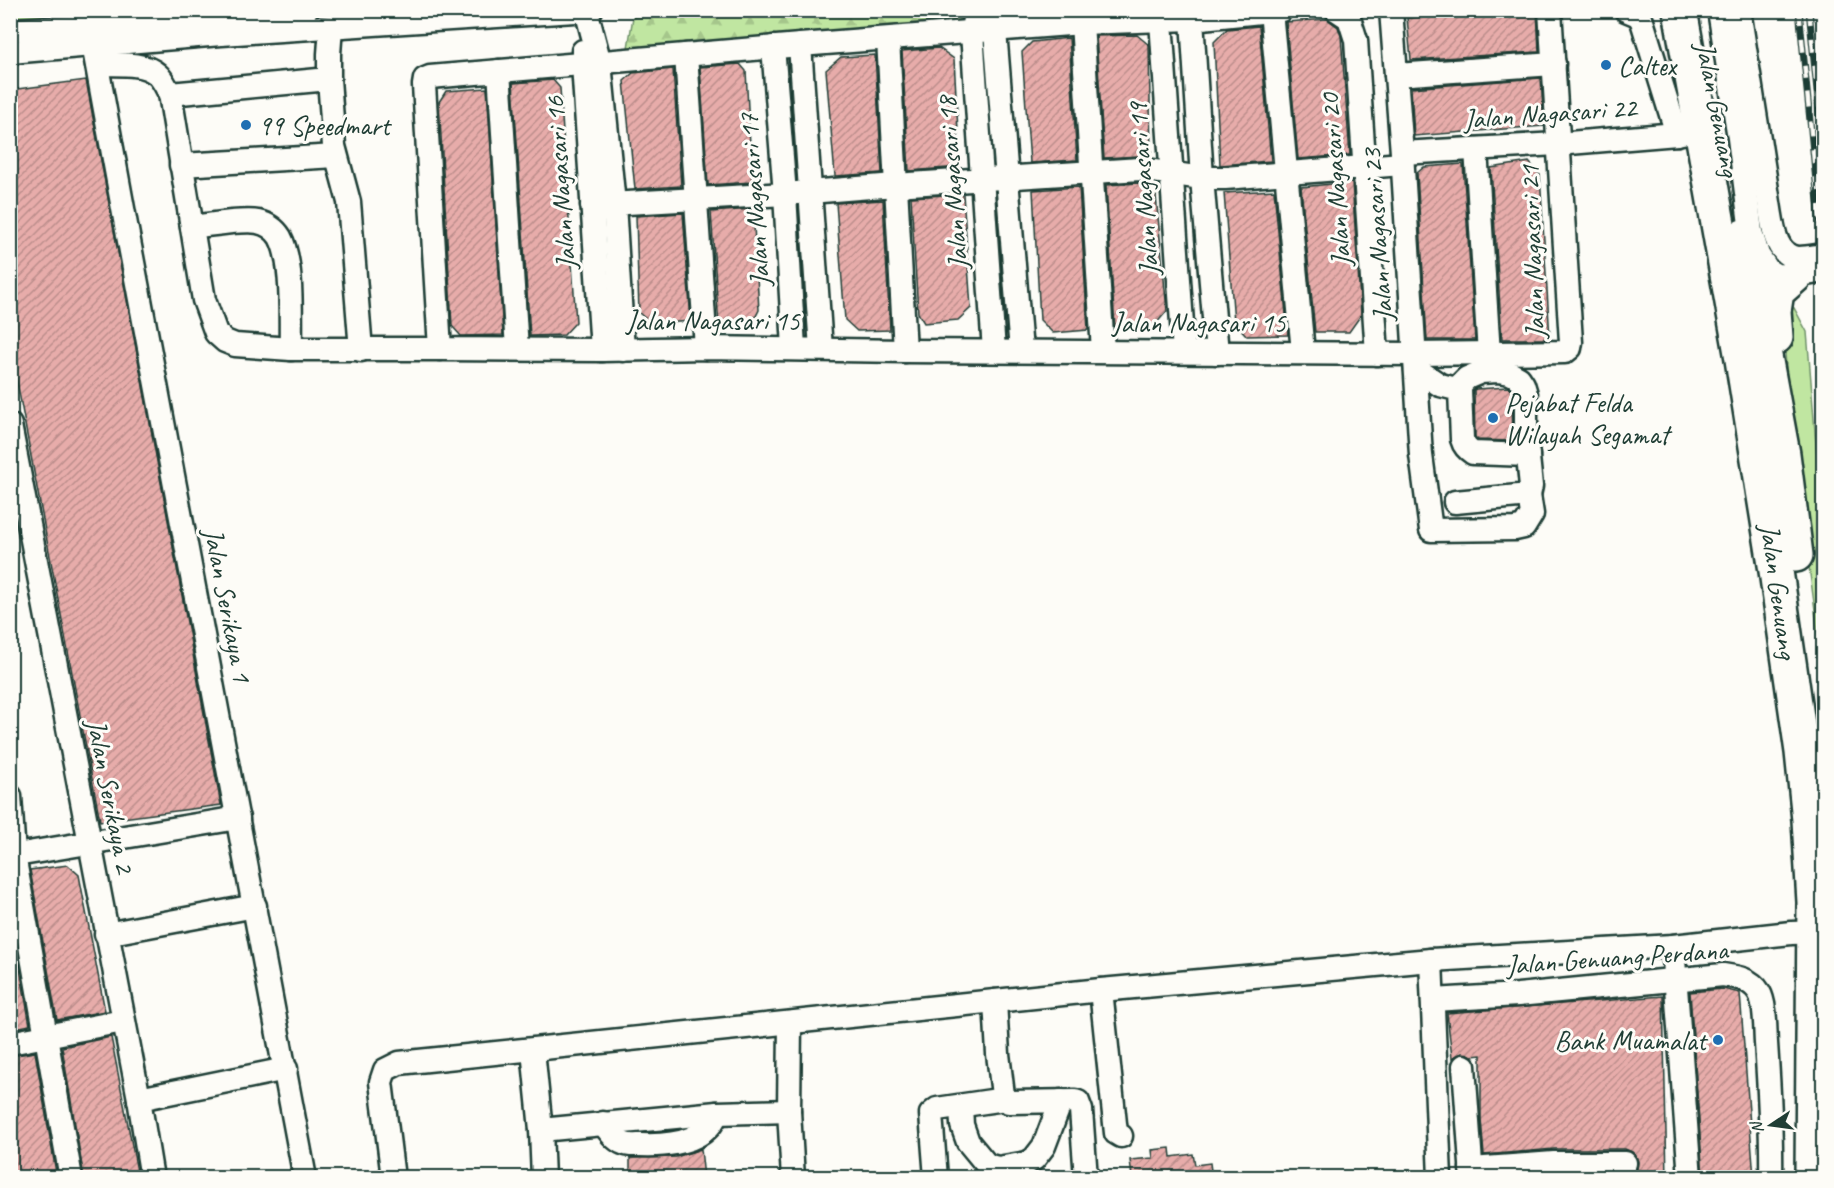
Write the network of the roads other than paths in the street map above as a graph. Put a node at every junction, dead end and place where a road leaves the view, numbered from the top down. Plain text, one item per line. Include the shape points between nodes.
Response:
1 (306, 10) edge
2 (1281, 10) edge
3 (1337, 10) edge
4 (1391, 10) edge
5 (1550, 10) edge
6 (1626, 10) edge
7 (1680, 10) edge
8 (1700, 10) edge
9 (1719, 10) edge
10 (1738, 10) edge
11 (588, 11) edge
12 (1271, 11) edge
13 (221, 13) edge
14 (458, 15) edge
15 (1192, 19) junction
16 (991, 21) edge
17 (1161, 21) junction
18 (973, 22) edge
19 (1082, 24) junction
20 (331, 27) junction
21 (10, 30) edge
22 (888, 39) junction
23 (94, 45) junction
24 (800, 45) junction
25 (773, 47) junction
26 (10, 52) edge
27 (686, 55) junction
28 (591, 64) junction
29 (1554, 64) junction
30 (499, 71) junction
31 (1396, 75) junction
32 (329, 80) junction
33 (170, 94) junction
34 (1689, 132) junction
35 (1557, 144) junction
36 (1476, 149) junction
37 (336, 156) junction
38 (1402, 158) junction
39 (181, 165) junction
40 (1365, 167) junction
41 (1091, 173) junction
42 (1171, 174) junction
43 (1286, 174) junction
44 (1008, 178) junction
45 (1202, 178) junction
46 (982, 180) junction
47 (895, 185) junction
48 (810, 192) junction
49 (785, 194) junction
50 (696, 199) junction
51 (603, 204) junction
52 (192, 226) junction
53 (1824, 255) edge
54 (1809, 274) edge
55 (706, 348) junction
56 (794, 348) junction
57 (291, 349) junction
58 (440, 349) junction
59 (517, 349) junction
60 (821, 349) junction
61 (361, 350) junction
62 (612, 350) junction
63 (905, 351) junction
64 (994, 351) junction
65 (1021, 351) junction
66 (1103, 351) junction
67 (1184, 352) junction
68 (1303, 352) junction
69 (1216, 353) junction
70 (1377, 354) junction
71 (1488, 354) junction
72 (1415, 362) junction
73 (1460, 390) junction
74 (10, 425) edge
75 (1783, 454) junction
76 (1528, 455) junction
77 (1528, 495) junction
78 (1455, 502) dead end
79 (21, 533) edge
80 (1824, 778) edge
81 (10, 796) edge
82 (238, 818) junction
83 (90, 842) junction
84 (12, 855) edge
85 (255, 906) junction
86 (1819, 932) edge
87 (106, 934) junction
88 (1673, 946) junction
89 (1431, 960) junction
90 (1676, 980) junction
91 (1101, 990) junction
92 (1433, 1000) junction
93 (995, 1001) junction
94 (123, 1021) junction
95 (790, 1023) junction
96 (47, 1036) junction
97 (10, 1043) edge
98 (533, 1050) junction
99 (1464, 1066) dead end
100 (286, 1069) junction
101 (139, 1099) junction
102 (1005, 1100) junction
103 (1061, 1101) junction
104 (961, 1106) junction
105 (789, 1111) junction
106 (541, 1130) junction
107 (1120, 1136) dead end
108 (1625, 1163) dead end
109 (1471, 1173) edge
110 (71, 1178) edge
111 (152, 1178) edge
112 (305, 1178) edge
113 (393, 1178) edge
114 (543, 1178) edge
115 (793, 1178) edge
116 (936, 1178) edge
117 (1086, 1178) edge
118 (1440, 1178) edge
119 (1690, 1178) edge
120 (1771, 1178) edge
121 (1812, 1178) edge

1 - 13 street
2 - 12 street
3 - 40 street, Jalan Nagasari 20 via 1349,18 1356,40
4 - 31 street, Jalan Nagasari 23
5 - 29 street
6 - 34 street via 1642,21
7 - 34 highway, Jalan Genuang
8 - 75 highway, Jalan Genuang
9 - 54 street via 1751,232 1758,255 1768,270 1776,274
10 - 53 street via 1775,234 1787,256
11 - 14 street
11 - 28 street, Jalan Nagasari 16
12 - 15 street
12 - 43 street
13 - 23 street
14 - 20 street
15 - 17 street
15 - 45 street
16 - 18 street
16 - 19 street
16 - 44 street
17 - 19 street
17 - 42 street, Jalan Nagasari 19
18 - 22 street
18 - 46 street, Jalan Nagasari 18
19 - 41 street
20 - 23 street
20 - 32 street
21 - 23 street
22 - 24 street
22 - 47 street
23 - 26 street
23 - 33 street via 155,72
23 - 82 street, Jalan Serikaya 1
24 - 25 street
24 - 48 street
25 - 27 street
25 - 49 street, Jalan Nagasari 17
27 - 28 street
27 - 50 street
28 - 30 street
28 - 51 street, Jalan Nagasari 16
29 - 31 street
29 - 35 street
30 - 58 street via 425,79
30 - 59 street
31 - 38 street, Jalan Nagasari 23
32 - 33 street
32 - 37 street
33 - 39 street, Jalan Nagasari 15
34 - 35 street, Jalan Nagasari 22
34 - 86 highway, Jalan Genuang via 1764,494 1802,752
35 - 36 street, Jalan Nagasari 22
35 - 71 street, Jalan Nagasari 21 via 1570,348 1565,352
36 - 38 street, Jalan Nagasari 22
36 - 71 street
37 - 39 street
37 - 61 street via 349,202
38 - 40 street, Jalan Nagasari 22
38 - 72 street, Jalan Nagasari 23
39 - 52 street, Jalan Nagasari 15
40 - 43 street, Jalan Nagasari 22
40 - 70 street, Jalan Nagasari 20
41 - 42 street, Jalan Nagasari 22 via 1140,169
41 - 44 street, Jalan Nagasari 22
41 - 66 street
42 - 45 street, Jalan Nagasari 22
42 - 67 street, Jalan Nagasari 19
43 - 45 street, Jalan Nagasari 22
43 - 68 street
44 - 46 street, Jalan Nagasari 22
44 - 65 street
45 - 69 street
46 - 47 street, Jalan Nagasari 22
46 - 64 street, Jalan Nagasari 18
47 - 48 street, Jalan Nagasari 22
47 - 63 street
48 - 49 street, Jalan Nagasari 22
48 - 60 street
49 - 50 street, Jalan Nagasari 22
49 - 56 street, Jalan Nagasari 17
50 - 51 street, Jalan Nagasari 22
50 - 55 street
51 - 62 street, Jalan Nagasari 16
52 - 57 street, Jalan Nagasari 15 via 204,300 216,333 235,345
52 - 57 street via 256,222 270,226 279,235 289,274
54 - 75 highway via 1777,292 1775,300
55 - 56 street, Jalan Nagasari 15
55 - 62 street, Jalan Nagasari 15
56 - 60 street, Jalan Nagasari 15
57 - 61 street, Jalan Nagasari 15
58 - 59 street, Jalan Nagasari 15
58 - 61 street, Jalan Nagasari 15
59 - 62 street, Jalan Nagasari 15
60 - 63 street, Jalan Nagasari 15
63 - 64 street, Jalan Nagasari 15
64 - 65 street, Jalan Nagasari 15
65 - 66 street, Jalan Nagasari 15
66 - 67 street, Jalan Nagasari 15
67 - 69 street, Jalan Nagasari 15
68 - 69 street, Jalan Nagasari 15
68 - 70 street, Jalan Nagasari 15
70 - 72 street, Jalan Nagasari 15
71 - 72 street, Jalan Nagasari 21
72 - 73 street via 1440,385
72 - 77 street, Jalan Nagasari 23 via 1420,455 1431,530 1524,527 1532,514
73 - 76 street via 1462,439 1468,450
73 - 76 street via 1467,378 1480,372 1510,373 1519,378 1526,394
74 - 79 street, Jalan Serikaya 2
75 - 80 highway, Jalan Genuang
76 - 77 street
77 - 78 street
79 - 83 street, Jalan Serikaya 2
81 - 84 street
82 - 83 street
82 - 85 street, Jalan Serikaya 1
83 - 84 street
83 - 87 street, Jalan Serikaya 2
84 - 96 street
85 - 87 street
85 - 100 street, Jalan Serikaya 1
86 - 88 street
86 - 121 highway, Jalan Genuang
87 - 94 street, Jalan Serikaya 2
88 - 89 street
88 - 90 street
89 - 91 street
89 - 92 street
90 - 92 street, Jalan Genuang Perdana
90 - 119 street
90 - 120 street, Jalan Genuang Perdana via 1740,977 1760,993 1772,1118
91 - 93 street
91 - 107 street via 1116,1133
92 - 118 street
93 - 95 street
93 - 102 street
94 - 96 street
94 - 101 street, Jalan Serikaya 2
95 - 98 street
95 - 105 street
96 - 97 street
96 - 110 street
98 - 106 street
98 - 113 street via 399,1063 385,1070 381,1082
99 - 109 street
100 - 101 street
100 - 112 street, Jalan Serikaya 1
101 - 111 street, Jalan Serikaya 2
102 - 103 street
102 - 104 street
103 - 104 street via 1044,1146 1034,1159 998,1168 987,1164 969,1142 962,1125
103 - 117 street via 1075,1101 1080,1106
104 - 116 street via 937,1109 931,1114
105 - 106 street via 717,1113
105 - 115 street
106 - 114 street
108 - 109 street via 1554,1163

